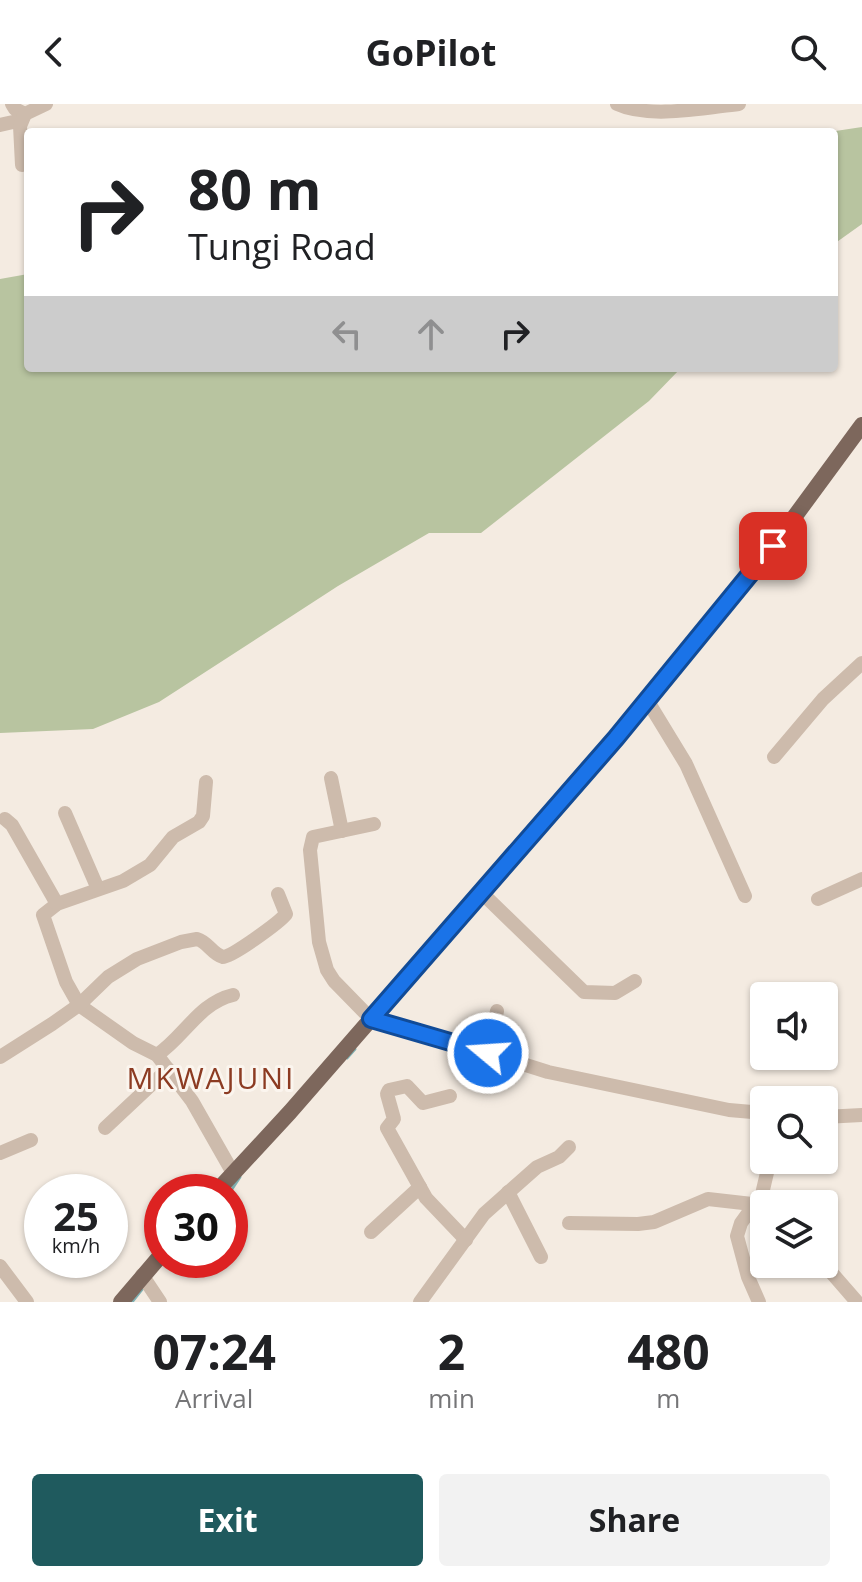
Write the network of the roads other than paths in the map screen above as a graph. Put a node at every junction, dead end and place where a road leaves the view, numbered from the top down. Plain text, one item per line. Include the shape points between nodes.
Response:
1 (12, 104) edge
2 (46, 104) edge
3 (617, 104) edge
4 (739, 104) edge
5 (23, 117) junction
6 (0, 125) edge
7 (22, 165) dead end
8 (862, 425) edge
9 (862, 663) edge
10 (647, 700) junction
11 (774, 757) dead end
12 (331, 778) dead end
13 (206, 782) dead end
14 (65, 813) dead end
15 (5, 819) dead end
16 (374, 824) dead end
17 (342, 831) junction
18 (862, 879) edge
19 (98, 889) junction
20 (278, 894) dead end
21 (483, 894) junction
22 (745, 896) dead end
23 (818, 899) dead end
24 (57, 904) junction
25 (635, 981) dead end
26 (233, 995) dead end
27 (79, 1005) junction
28 (497, 1011) dead end
29 (371, 1019) junction
30 (488, 1053) junction
31 (157, 1055) junction
32 (0, 1057) edge
33 (168, 1069) junction
34 (450, 1096) dead end
35 (750, 1112) edge
36 (862, 1115) edge
37 (838, 1116) edge
38 (105, 1128) dead end
39 (31, 1140) dead end
40 (569, 1147) dead end
41 (0, 1153) edge
42 (233, 1173) joint
43 (420, 1187) junction
44 (508, 1192) junction
45 (750, 1201) edge
46 (750, 1214) edge
47 (569, 1223) dead end
48 (371, 1232) dead end
49 (466, 1240) junction
50 (541, 1257) dead end
51 (0, 1266) edge
52 (142, 1275) joint
53 (836, 1278) edge
54 (27, 1302) edge
55 (121, 1302) edge
56 (160, 1302) edge
57 (420, 1302) edge
58 (759, 1302) edge
59 (857, 1302) edge

1 - 5 street
2 - 5 street
3 - 4 street via 630,110 683,110
5 - 6 street
5 - 7 street
8 - 10 main road via 773,546
9 - 11 street
10 - 21 main road
10 - 22 street via 686,764
12 - 17 street
13 - 19 street via 199,822 173,837 142,871
14 - 19 street
15 - 24 street
16 - 17 street
17 - 29 street via 311,841 319,942 334,981
18 - 23 street
19 - 24 street
20 - 27 street via 286,914 234,955 222,957 197,939 181,942 137,959
21 - 25 street via 584,992 615,993
21 - 29 main road
24 - 27 street via 43,919
26 - 31 street via 217,1000
27 - 31 street
27 - 32 street
28 - 30 street
29 - 30 street
29 - 42 main road
30 - 35 street via 548,1072
31 - 33 street
33 - 38 street
33 - 42 street
34 - 43 street via 423,1103 407,1086 387,1092 394,1116 388,1132
36 - 37 street
39 - 41 street
40 - 44 street
43 - 48 street
43 - 49 street
44 - 49 street
44 - 50 street
45 - 47 street via 708,1199 638,1224
46 - 58 street via 737,1236
49 - 57 street
51 - 54 street
52 - 55 main road
52 - 56 street
53 - 59 street

